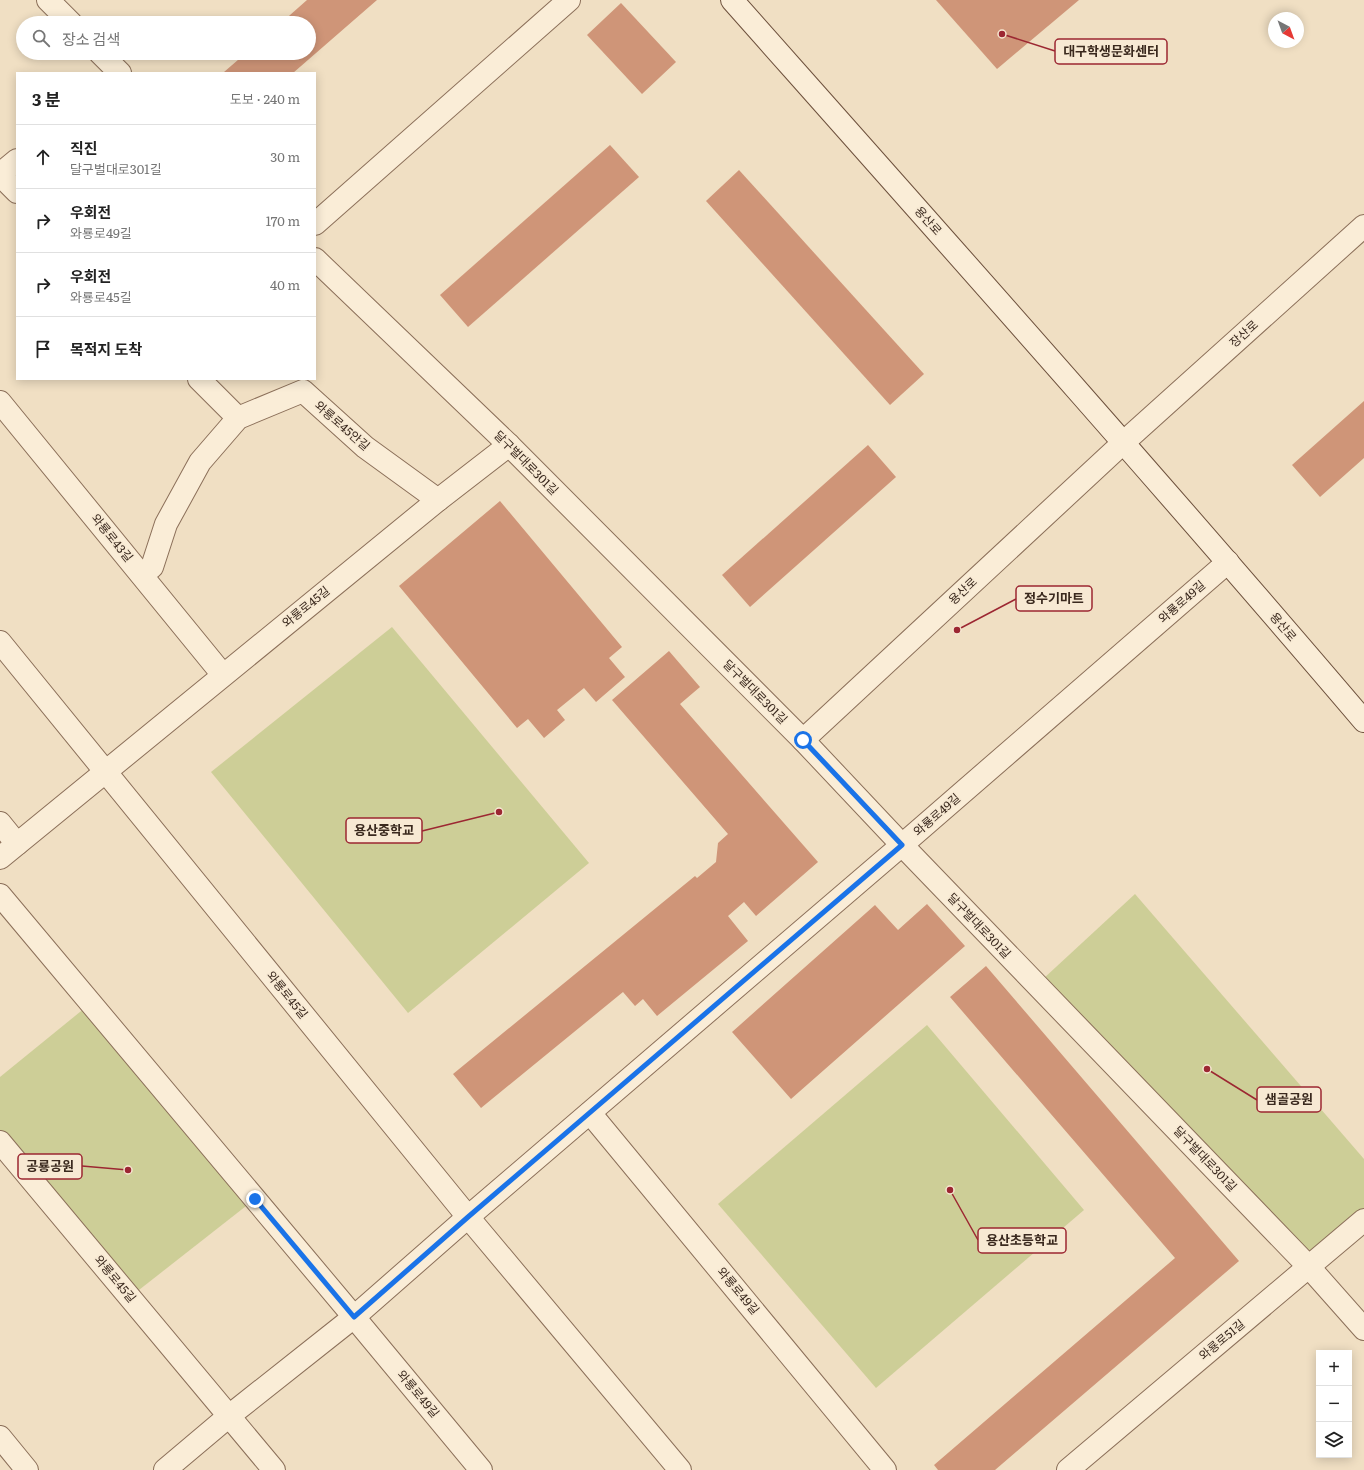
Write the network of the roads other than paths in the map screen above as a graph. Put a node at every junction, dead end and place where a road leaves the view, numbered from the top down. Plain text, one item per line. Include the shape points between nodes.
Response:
1 (48, 0) edge
2 (569, 0) edge
3 (732, 0) edge
4 (64, 16) edge
5 (107, 60) edge
6 (118, 72) edge
7 (16, 161) edge
8 (0, 175) edge
9 (16, 191) edge
10 (316, 223) edge
11 (1364, 226) edge
12 (316, 260) edge
13 (200, 380) edge
14 (0, 402) edge
15 (238, 418) junction
16 (1124, 442) junction
17 (509, 445) junction
18 (438, 500) junction
19 (1228, 562) junction
20 (142, 575) junction
21 (0, 642) edge
22 (223, 675) junction
23 (1364, 721) edge
24 (803, 740) junction
25 (106, 772) junction
26 (0, 823) edge
27 (17, 844) junction
28 (902, 845) junction
29 (0, 858) edge
30 (0, 895) edge
31 (590, 1113) junction
32 (0, 1142) edge
33 (468, 1217) junction
34 (1364, 1220) edge
35 (1310, 1267) junction
36 (354, 1317) junction
37 (1364, 1329) edge
38 (229, 1416) junction
39 (0, 1437) edge
40 (1079, 1467) edge
41 (27, 1470) edge
42 (165, 1470) edge
43 (274, 1470) edge
44 (481, 1470) edge
45 (680, 1470) edge
46 (885, 1470) edge

1 - 4 street
2 - 10 street
3 - 16 street, 용산로
5 - 6 street
7 - 8 street
8 - 9 street
11 - 16 street, 장산로
12 - 17 street, 달구벌대로301길
13 - 15 street
14 - 20 street, 와룡로43길
15 - 18 street, 와룡로45안길 via 303,391 365,447
15 - 20 street, 와룡로45안길 via 200,462 166,524 152,567
16 - 19 street, 용산로
16 - 24 street, 용산로
17 - 18 street, 와룡로45길
17 - 24 street, 달구벌대로301길
18 - 22 street, 와룡로45길
19 - 23 street, 용산로
19 - 28 street, 와룡로49길
20 - 22 street, 와룡로43길
21 - 25 street
22 - 25 street, 와룡로45길
24 - 28 street, 달구벌대로301길
25 - 27 street, 와룡로45길
25 - 33 street, 와룡로45길
26 - 27 street
27 - 29 street, 와룡로45길
28 - 31 street, 와룡로49길
28 - 35 street, 달구벌대로301길
30 - 36 street
31 - 33 street, 와룡로49길
31 - 46 street, 와룡로49길
32 - 38 street, 와룡로45길
33 - 36 street, 와룡로49길
33 - 45 street
34 - 35 street, 와룡로51길
35 - 37 street, 달구벌대로301길
35 - 40 street, 와룡로51길
36 - 38 street, 와룡로49길
36 - 44 street, 와룡로49길
38 - 42 street, 와룡로49길
38 - 43 street
39 - 41 street

